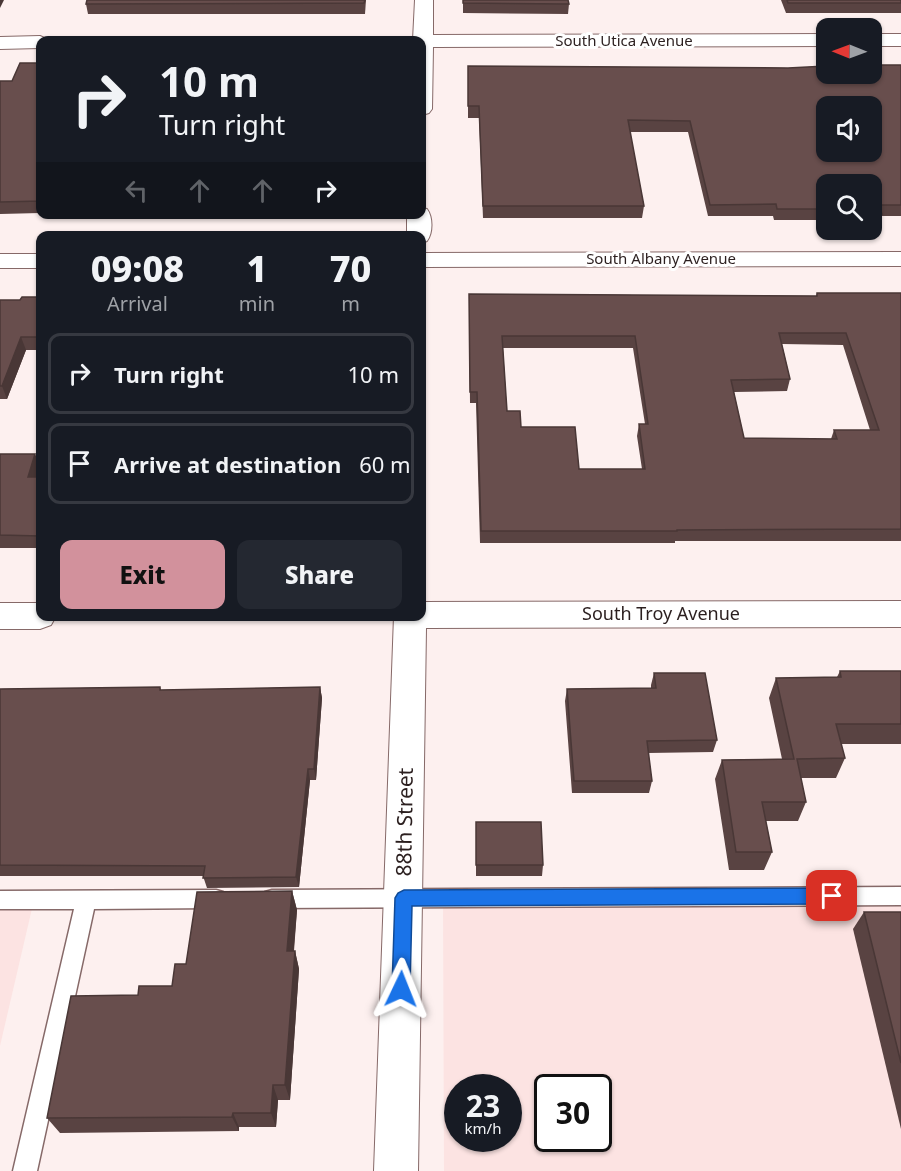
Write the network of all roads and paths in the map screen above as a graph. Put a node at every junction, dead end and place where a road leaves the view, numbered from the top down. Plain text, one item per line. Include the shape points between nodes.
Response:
1 (424, 0) edge
2 (422, 36) edge
3 (816, 40) edge
4 (882, 40) edge
5 (901, 40) edge
6 (426, 41) edge
7 (36, 42) edge
8 (0, 43) edge
9 (901, 259) edge
10 (426, 260) edge
11 (0, 261) edge
12 (36, 261) edge
13 (901, 614) edge
14 (426, 615) edge
15 (0, 616) edge
16 (36, 616) edge
17 (410, 621) edge
18 (901, 896) edge
19 (404, 898) junction
20 (86, 900) junction
21 (1, 904) edge
22 (25, 1171) edge
23 (396, 1171) edge

1 - 2 street
3 - 6 street, South Utica Avenue
4 - 5 street
7 - 8 street
9 - 10 street, South Albany Avenue
11 - 12 street
13 - 14 street, South Troy Avenue
15 - 16 street
17 - 19 street, 88th Street
18 - 19 lane
19 - 20 lane
19 - 23 street, 88th Street
20 - 21 lane
20 - 22 lane

